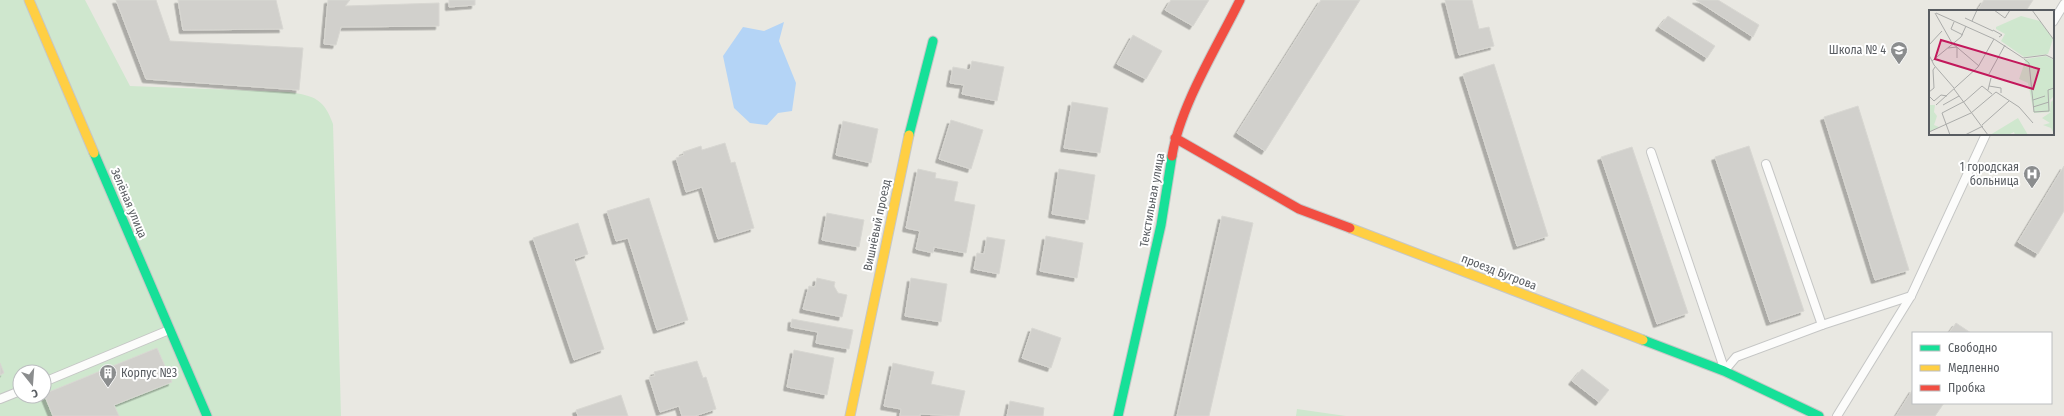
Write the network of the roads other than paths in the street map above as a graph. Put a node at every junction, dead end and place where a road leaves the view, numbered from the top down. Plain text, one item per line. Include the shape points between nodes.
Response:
1 (29, 0) edge
2 (1240, 0) edge
3 (2064, 4) edge
4 (2054, 20) edge
5 (933, 41) dead end
6 (1986, 135) edge
7 (1175, 138) junction
8 (1650, 152) dead end
9 (1766, 164) dead end
10 (1911, 296) junction
11 (1822, 325) junction
12 (170, 329) junction
13 (1724, 371) junction
14 (52, 379) edge
15 (12, 394) edge
16 (0, 399) edge
17 (207, 416) edge
18 (850, 416) edge
19 (1118, 416) edge
20 (1819, 416) edge
21 (1838, 416) edge

1 - 12 street, Зелёная улица
2 - 7 street, Текстильная улица via 1186,108
3 - 4 lane
5 - 18 street, Вишнёвый проезд via 904,153
6 - 10 lane
7 - 13 street, проезд Бугрова via 1299,209
7 - 19 street, Текстильная улица via 1161,225
8 - 13 lane
9 - 11 lane
10 - 11 lane
10 - 21 lane
11 - 13 lane via 1736,357
12 - 14 lane
12 - 17 street, Зелёная улица
13 - 20 street, проезд Бугрова
15 - 16 lane

